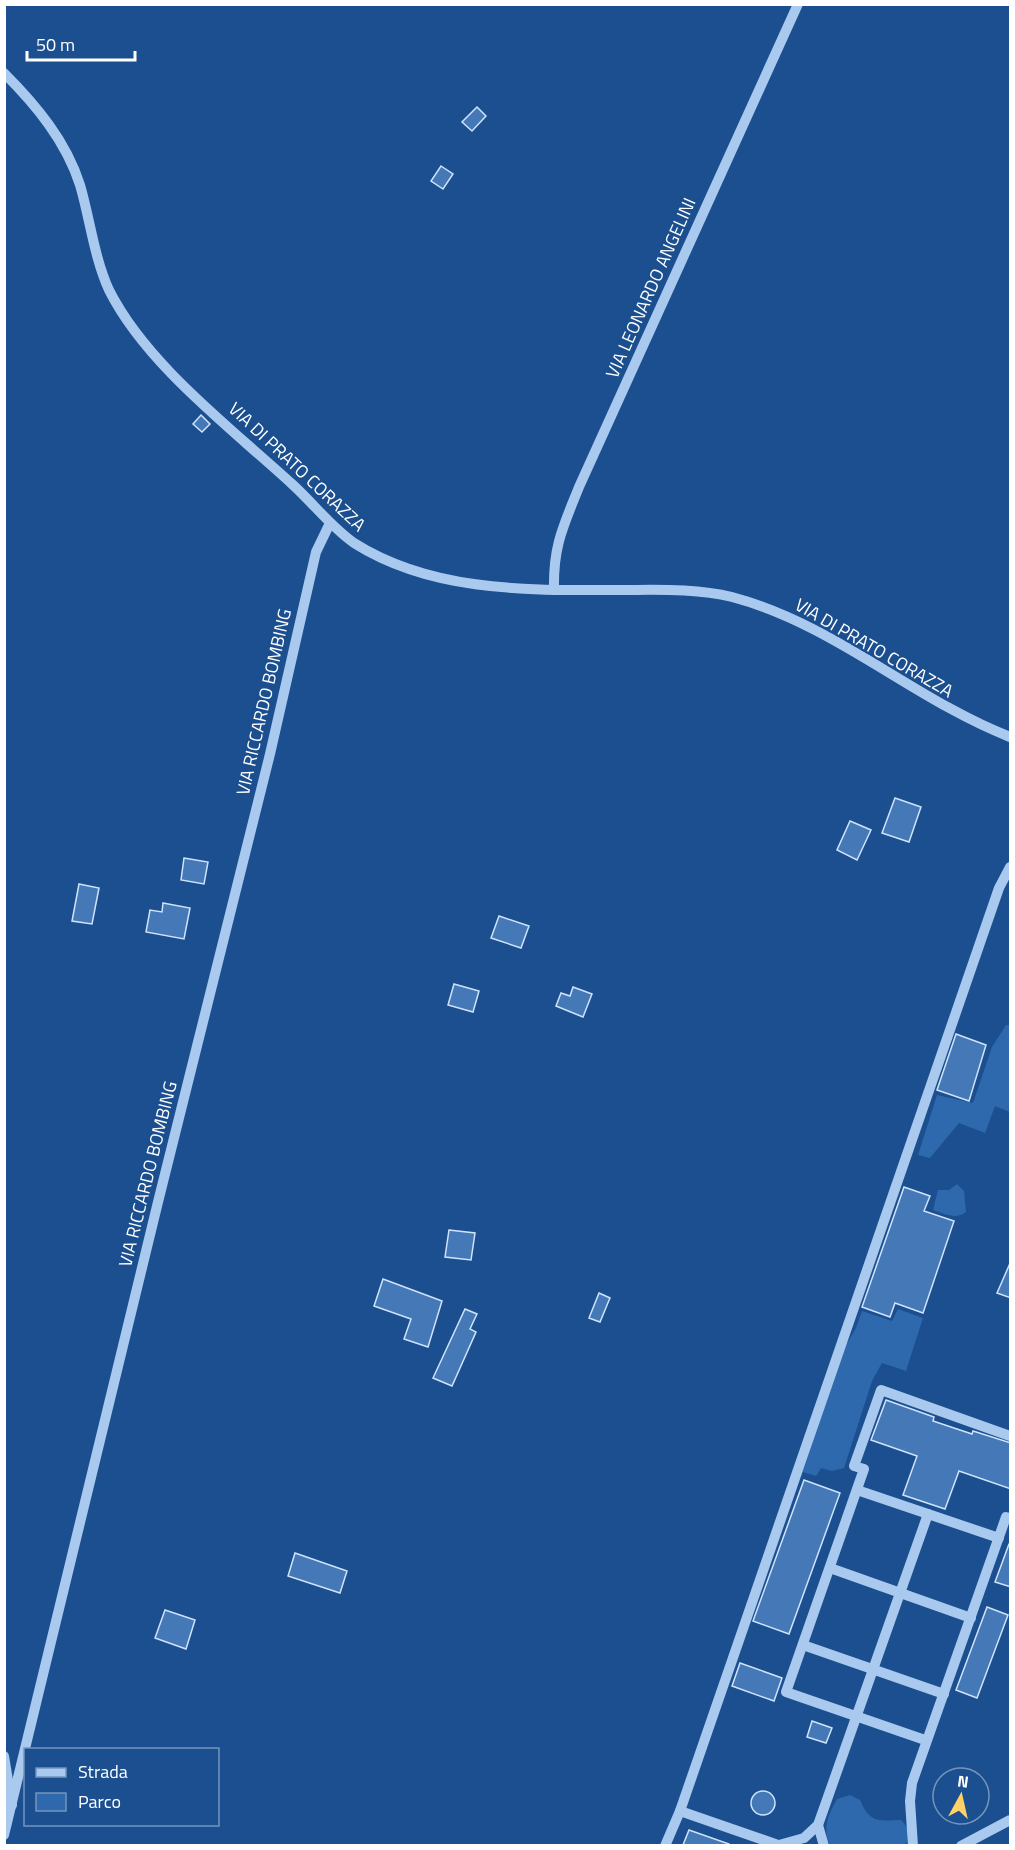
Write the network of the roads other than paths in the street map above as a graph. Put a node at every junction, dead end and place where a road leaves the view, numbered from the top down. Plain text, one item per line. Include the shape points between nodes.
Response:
1 (798, 4) edge
2 (4, 73) edge
3 (330, 523) junction
4 (554, 590) junction
5 (1011, 737) edge
6 (1011, 867) edge
7 (1011, 1436) edge
8 (857, 1490) junction
9 (928, 1514) junction
10 (1011, 1518) edge
11 (999, 1538) junction
12 (830, 1568) junction
13 (900, 1593) junction
14 (971, 1618) junction
15 (803, 1645) junction
16 (874, 1669) junction
17 (944, 1694) junction
18 (857, 1717) junction
19 (925, 1740) junction
20 (4, 1756) edge
21 (8, 1804) edge
22 (680, 1811) junction
23 (1011, 1820) edge
24 (819, 1825) junction
25 (4, 1835) edge
26 (665, 1845) edge
27 (780, 1845) edge
28 (824, 1845) edge
29 (913, 1845) edge
30 (961, 1845) edge

1 - 4 street, VIA LEONARDO ANGELINI via 579,487 553,560
2 - 3 street, VIA DI PRATO CORAZZA via 39,111 69,158 104,277 135,332 174,375
3 - 4 street, VIA DI PRATO CORAZZA via 366,550 433,575 501,588
3 - 21 street, VIA RICCARDO BOMBING via 316,552 270,754
4 - 5 street, VIA DI PRATO CORAZZA via 689,591 762,606 812,628 954,713
6 - 22 street via 999,888
7 - 8 street via 880,1390 854,1466 864,1469
8 - 9 street
8 - 12 street
9 - 11 street
9 - 13 street
10 - 11 street via 1006,1516
11 - 14 street
12 - 13 street
12 - 15 street
13 - 14 street
13 - 16 street
14 - 17 street
15 - 16 street
15 - 18 street via 786,1692
16 - 17 street
16 - 18 street
17 - 19 street
18 - 19 street
18 - 24 street
19 - 29 street via 910,1801
20 - 21 street
21 - 25 street, VIA RICCARDO BOMBING
22 - 26 street
22 - 27 street
23 - 30 street
24 - 27 street via 804,1838
24 - 28 street

